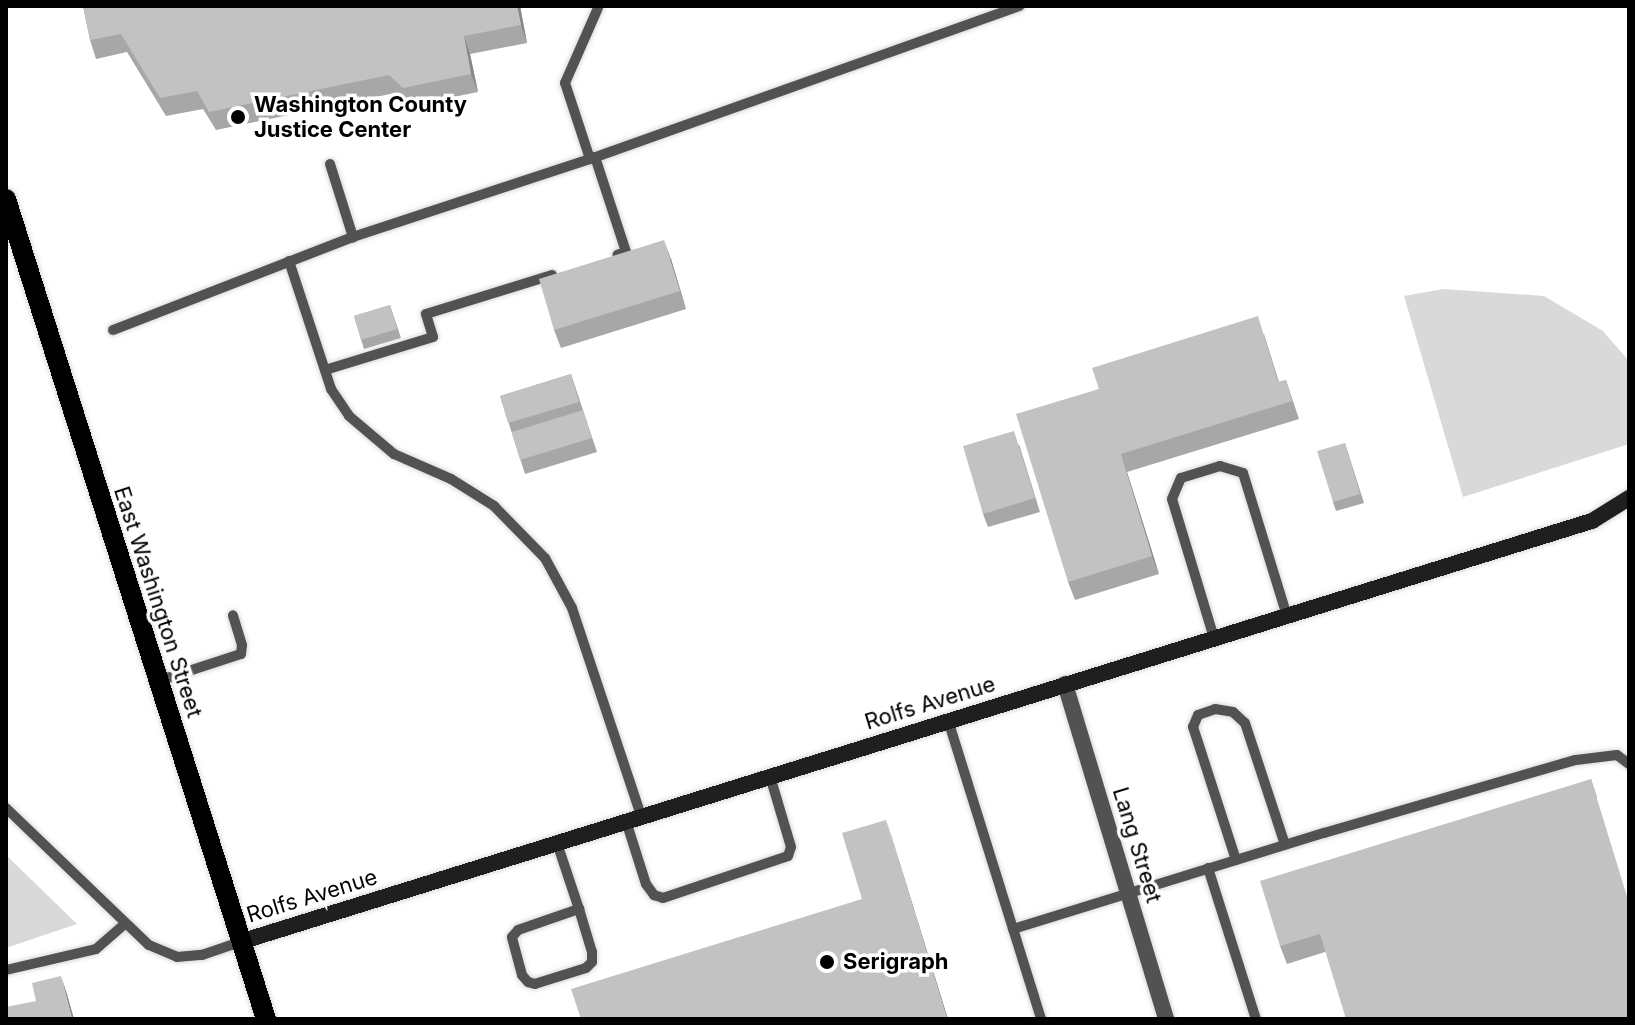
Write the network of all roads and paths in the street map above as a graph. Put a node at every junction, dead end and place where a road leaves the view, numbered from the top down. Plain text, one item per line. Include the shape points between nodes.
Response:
1 (1020, 6) edge
2 (598, 8) dead end
3 (592, 158) junction
4 (330, 164) dead end
5 (6, 199) edge
6 (10, 224) edge
7 (353, 237) junction
8 (612, 257) edge
9 (289, 261) junction
10 (569, 270) edge
11 (113, 330) dead end
12 (325, 370) junction
13 (1629, 498) edge
14 (233, 615) dead end
15 (1287, 616) junction
16 (1214, 638) junction
17 (158, 681) junction
18 (1065, 684) junction
19 (948, 720) junction
20 (1629, 764) edge
21 (770, 776) junction
22 (6, 808) edge
23 (633, 819) junction
24 (557, 843) junction
25 (1285, 845) junction
26 (1236, 860) junction
27 (1208, 868) junction
28 (1128, 893) junction
29 (579, 909) junction
30 (125, 924) junction
31 (1013, 929) junction
32 (240, 942) junction
33 (6, 970) edge
34 (266, 1019) edge
35 (1041, 1019) edge
36 (1166, 1019) edge
37 (1256, 1019) edge

1 - 3 lane
2 - 3 lane via 565,83
3 - 7 lane
3 - 8 lane via 626,252
4 - 7 lane
5 - 6 main road, East Washington Street
6 - 17 main road, East Washington Street
7 - 9 lane
9 - 11 lane
9 - 12 lane
10 - 12 lane via 426,314 433,337
12 - 23 lane via 349,416 378,443 494,506 545,558 572,608
13 - 15 street, Rolfs Avenue via 1592,521
14 - 17 lane via 241,654
15 - 16 street, Rolfs Avenue
15 - 16 lane via 1243,473 1220,466 1181,478 1172,499
16 - 18 street, Rolfs Avenue
17 - 32 main road, East Washington Street
18 - 19 street, Rolfs Avenue
18 - 28 street, Lang Street
19 - 21 street, Rolfs Avenue
19 - 31 lane
20 - 25 lane via 1617,755 1576,760
21 - 23 street, Rolfs Avenue
21 - 23 lane via 791,847 788,856 663,898 646,884
22 - 30 lane
23 - 24 street, Rolfs Avenue
24 - 29 lane
24 - 32 street, Rolfs Avenue
25 - 26 lane
25 - 26 lane via 1245,723 1233,712 1215,709 1198,715 1193,727
26 - 27 lane
27 - 28 lane
27 - 37 lane
28 - 31 lane
28 - 36 street, Lang Street
29 - 29 lane via 592,962 528,982 512,937 518,930
30 - 32 lane via 149,945 177,957
30 - 33 lane via 96,949
31 - 35 lane
32 - 34 main road, East Washington Street

